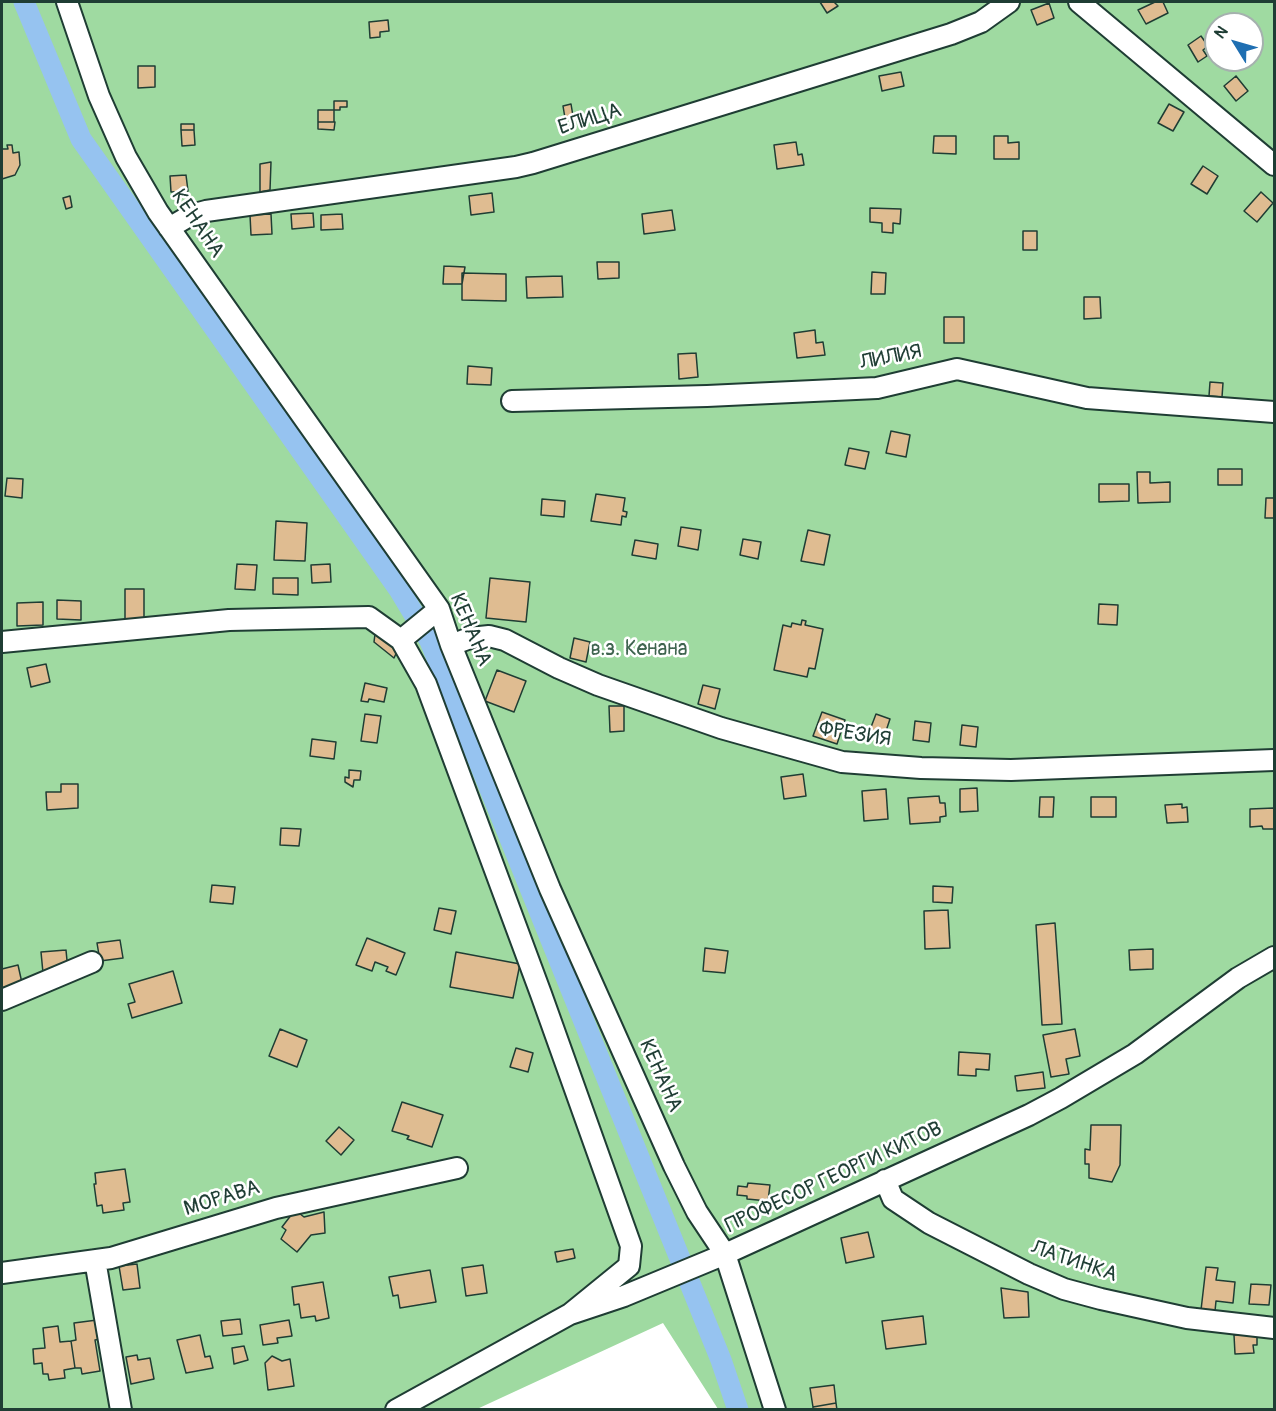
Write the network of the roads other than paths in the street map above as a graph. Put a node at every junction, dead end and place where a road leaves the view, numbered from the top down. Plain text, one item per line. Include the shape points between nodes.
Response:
1 (68, 2) edge
2 (1010, 2) edge
3 (1079, 2) edge
4 (1275, 165) edge
5 (169, 228) junction
6 (512, 401) dead end
7 (1275, 412) edge
8 (439, 609) junction
9 (401, 639) junction
10 (2, 642) edge
11 (451, 645) junction
12 (1275, 760) edge
13 (1275, 957) edge
14 (92, 962) dead end
15 (2, 1000) edge
16 (457, 1168) dead end
17 (885, 1180) junction
18 (724, 1255) junction
19 (94, 1260) junction
20 (2, 1273) edge
21 (570, 1314) junction
22 (1275, 1328) edge
23 (121, 1410) edge
24 (396, 1410) edge
25 (775, 1410) edge

1 - 5 street, КЕНАНА via 115,132
2 - 5 street, ЕЛИЦА via 981,22 951,34 533,163 206,211 190,215
3 - 4 street
5 - 8 street, КЕНАНА
6 - 7 street, ЛИЛИЯ via 877,388 957,369 1087,398
8 - 9 street
8 - 11 street, КЕНАНА
9 - 10 street via 369,617 229,620
9 - 21 street via 426,684 631,1245 629,1266
11 - 12 street, ФРЕЗИЯ via 489,636 505,640 598,685 721,728 842,762 1011,770
11 - 18 street, КЕНАНА via 602,1006 683,1184
13 - 17 street, ПРОФЕСОР ГЕОРГИ КИТОВ via 1238,978 1135,1054 1061,1098
14 - 15 street
16 - 19 street, МОРАВА via 276,1208
17 - 18 street, ПРОФЕСОР ГЕОРГИ КИТОВ
17 - 22 street, ЛАТИНКА via 893,1199 929,1223 1064,1289 1187,1318
18 - 21 street, ПРОФЕСОР ГЕОРГИ КИТОВ
18 - 25 street, КЕНАНА
19 - 20 street, МОРАВА
19 - 23 street
21 - 24 street, ПРОФЕСОР ГЕОРГИ КИТОВ

